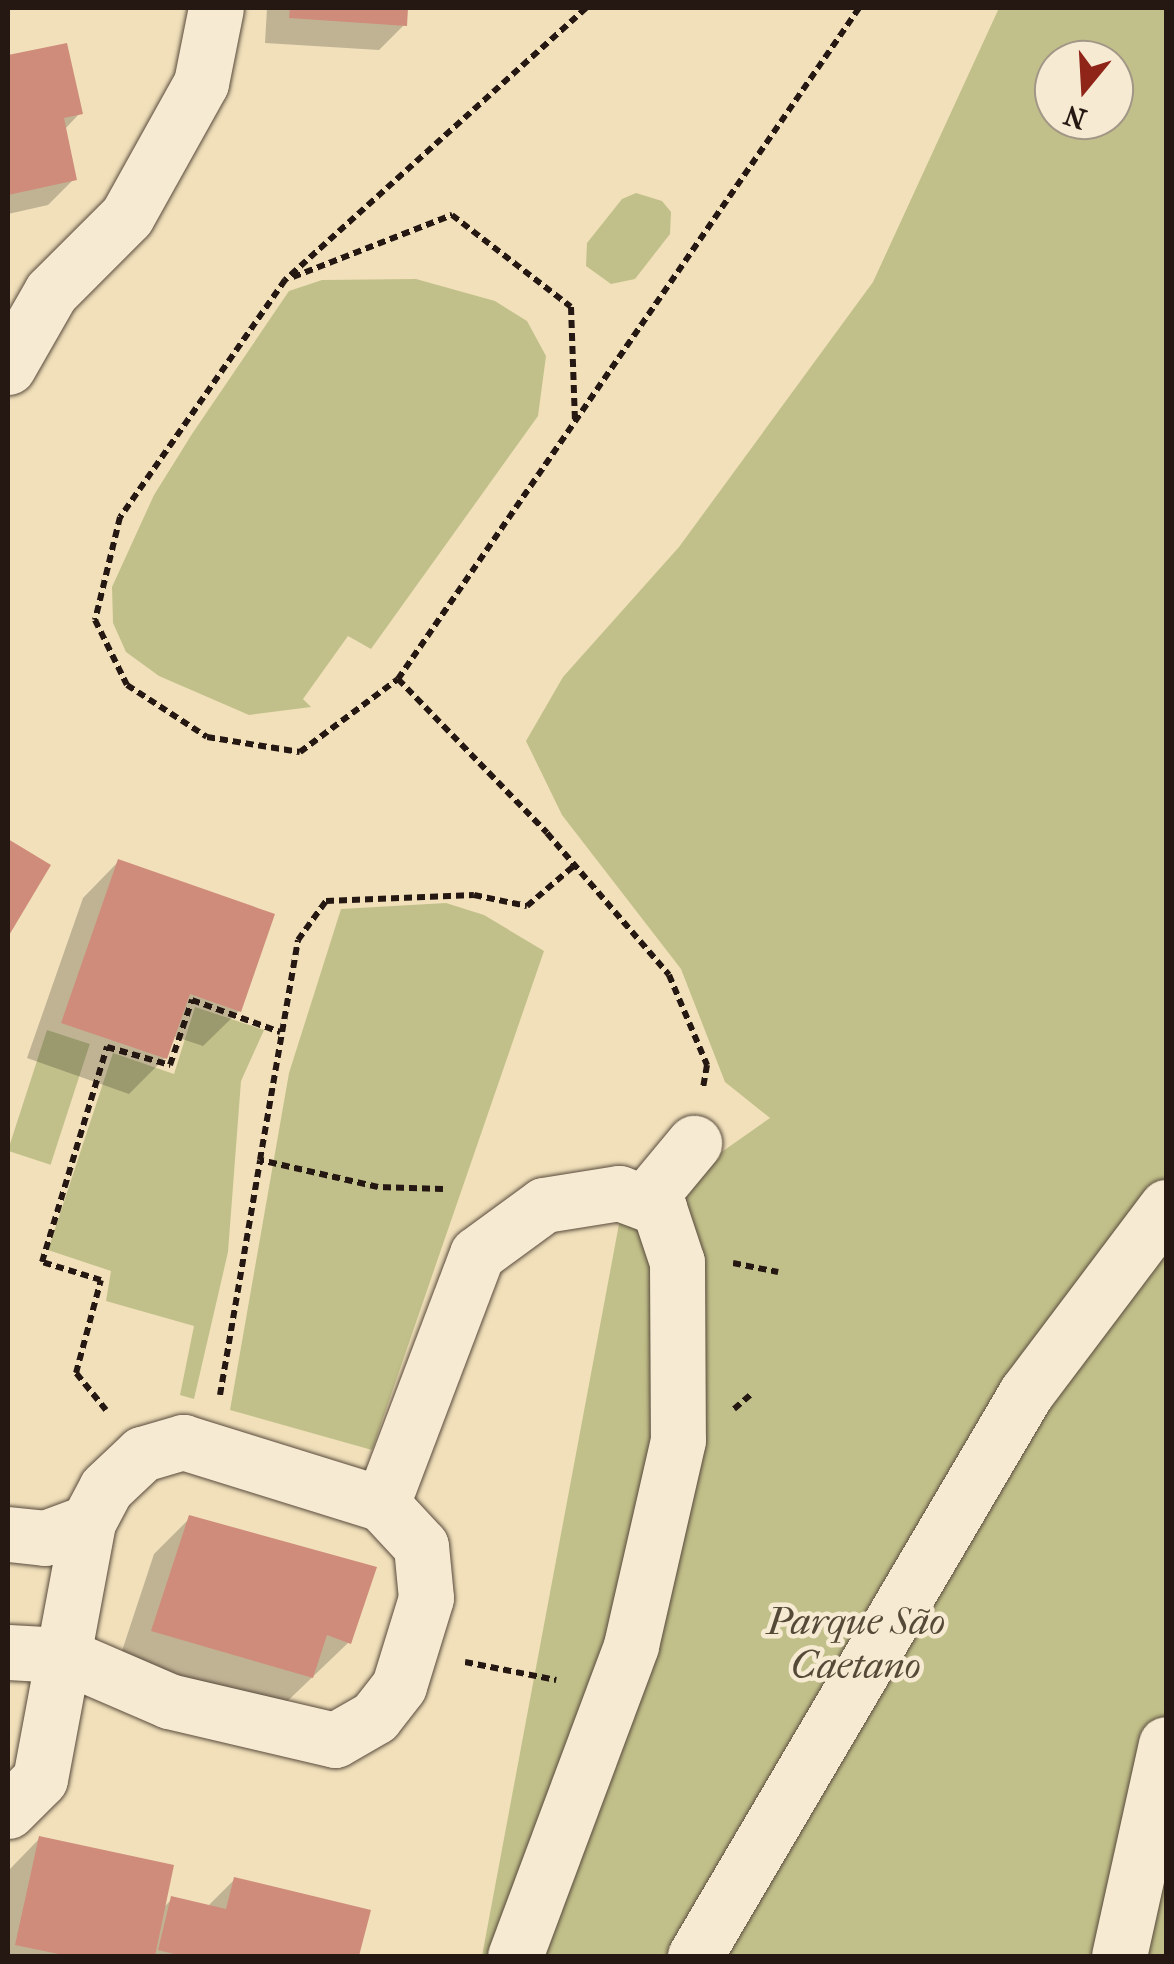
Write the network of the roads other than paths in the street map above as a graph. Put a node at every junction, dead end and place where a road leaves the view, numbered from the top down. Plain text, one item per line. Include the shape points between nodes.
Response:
1 (216, 8) edge
2 (29, 289) edge
3 (8, 367) edge
4 (694, 1143) road end
5 (645, 1202) junction
6 (1157, 1240) edge
7 (382, 1504) junction
8 (88, 1522) junction
9 (8, 1534) edge
10 (8, 1652) edge
11 (62, 1655) junction
12 (1166, 1744) edge
13 (8, 1812) edge
14 (515, 1956) edge
15 (695, 1956) edge
16 (1119, 1956) edge

1 - 2 street via 200,83 127,216
2 - 3 street
4 - 5 street
5 - 7 street via 619,1193 544,1205 476,1254
5 - 14 street via 659,1208 677,1262 678,1440 631,1646
6 - 15 street via 1026,1393
7 - 8 street via 183,1442 142,1454 106,1488
7 - 11 street via 421,1546 426,1598 415,1652 375,1717 335,1740 169,1701
8 - 9 street via 45,1538
8 - 11 street
10 - 11 street
11 - 13 street via 40,1779
12 - 16 street

